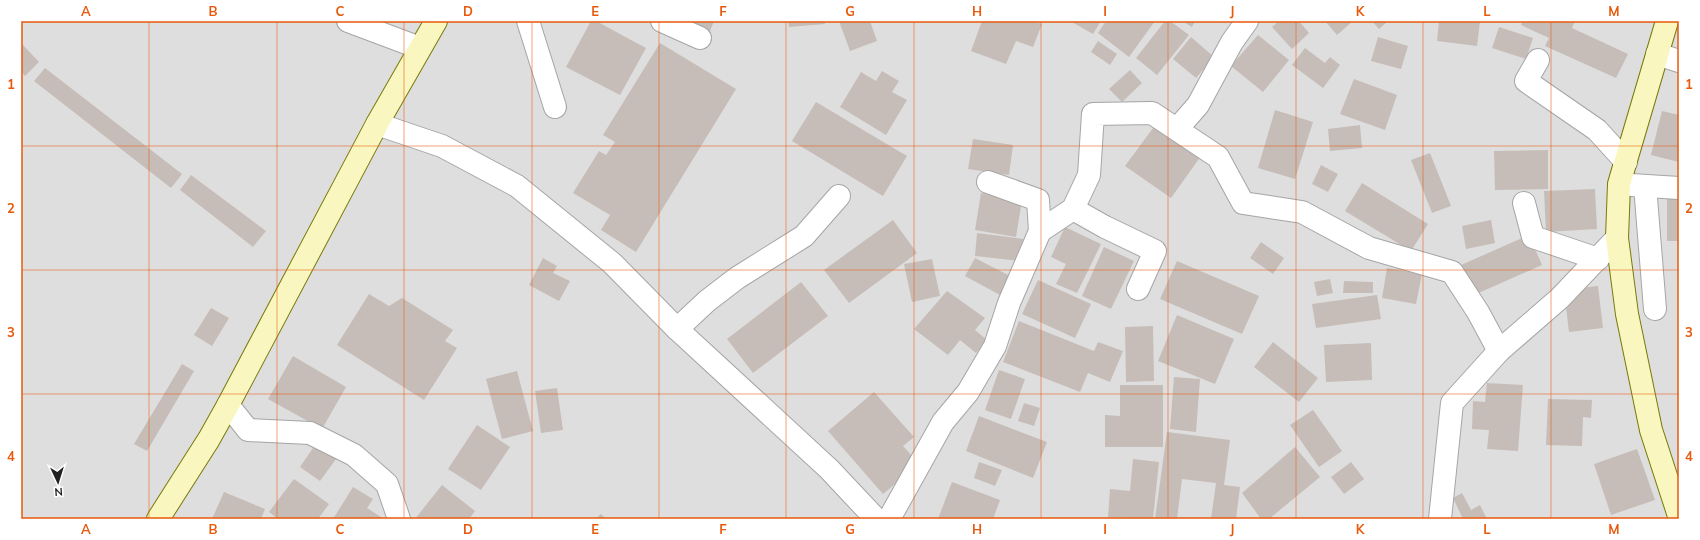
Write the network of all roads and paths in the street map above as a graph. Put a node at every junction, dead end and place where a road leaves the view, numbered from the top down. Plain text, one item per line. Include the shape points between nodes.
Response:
1 (348, 21) edge
2 (436, 21) edge
3 (528, 21) edge
4 (662, 21) edge
5 (1247, 21) edge
6 (1667, 21) edge
7 (700, 38) dead end
8 (420, 48) junction
9 (1657, 54) junction
10 (1538, 60) dead end
11 (1679, 61) edge
12 (555, 107) dead end
13 (377, 124) junction
14 (1177, 129) junction
15 (1626, 162) junction
16 (988, 182) dead end
17 (1619, 184) junction
18 (1645, 186) junction
19 (1679, 188) edge
20 (839, 196) dead end
21 (1524, 203) dead end
22 (1073, 209) junction
23 (1040, 231) junction
24 (1617, 238) junction
25 (1598, 259) junction
26 (1138, 289) dead end
27 (1655, 309) dead end
28 (677, 329) junction
29 (1499, 351) junction
30 (228, 405) junction
31 (1679, 516) edge
32 (161, 517) edge
33 (399, 519) edge
34 (876, 519) edge
35 (889, 519) edge
36 (1440, 519) edge

1 - 8 street
2 - 8 main road
3 - 12 street
4 - 7 street
5 - 14 street via 1232,42 1198,105
6 - 9 main road
8 - 13 main road
9 - 11 street
9 - 15 main road
10 - 15 street via 1526,81 1597,130
13 - 28 street via 442,146 516,186 612,263
13 - 30 main road
14 - 22 street via 1152,113 1093,114 1089,175
14 - 29 street via 1218,157 1243,203 1302,212 1369,248 1452,272
15 - 17 main road
16 - 23 street via 1038,200
17 - 18 street
17 - 24 main road
18 - 19 street
18 - 27 street
20 - 28 street via 804,236 737,278
21 - 25 street via 1533,237
22 - 23 street
22 - 26 street via 1155,251
23 - 35 street via 1009,303 995,346 968,392 943,422
24 - 25 street
24 - 31 main road via 1627,314 1652,430
25 - 29 street via 1560,298
28 - 34 street via 829,469
29 - 36 street via 1452,403
30 - 32 main road
30 - 33 street via 248,430 310,433 354,455 387,484

